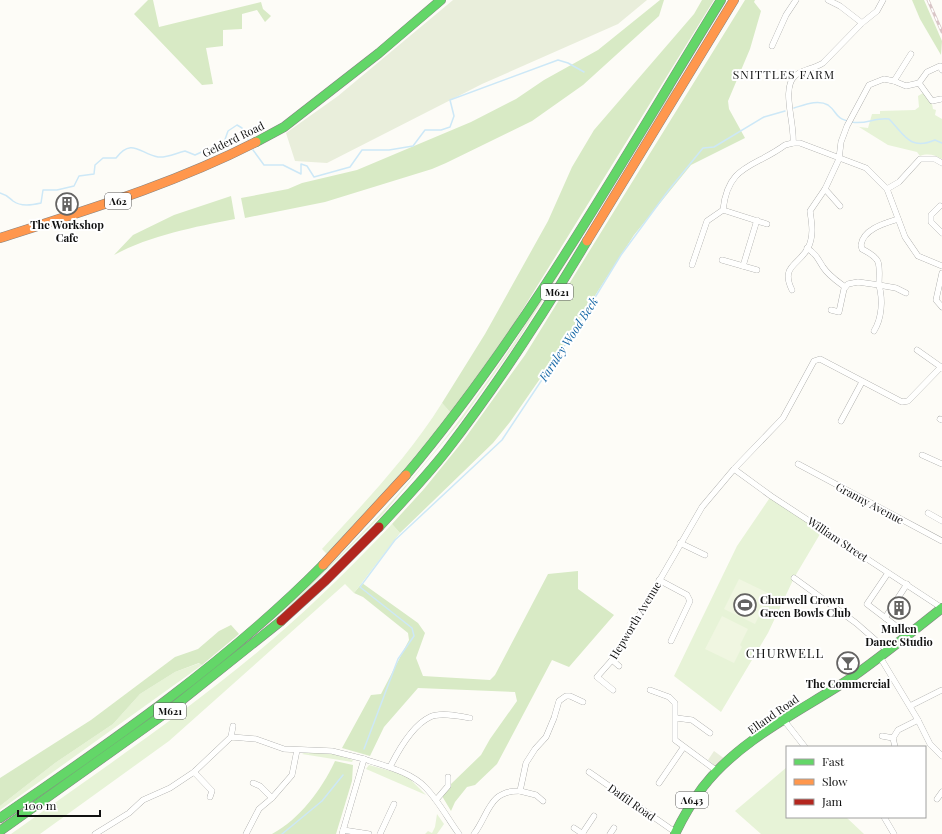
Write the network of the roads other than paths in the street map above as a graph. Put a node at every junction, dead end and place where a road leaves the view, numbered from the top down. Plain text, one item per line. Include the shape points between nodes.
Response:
1 (441, 0) edge
2 (721, 0) edge
3 (734, 0) edge
4 (796, 0) edge
5 (828, 0) edge
6 (883, 0) edge
7 (862, 23) junction
8 (772, 46) dead end
9 (911, 54) dead end
10 (942, 70) edge
11 (894, 81) junction
12 (919, 83) junction
13 (941, 99) dead end
14 (793, 143) junction
15 (839, 159) junction
16 (942, 163) edge
17 (825, 189) junction
18 (887, 189) junction
19 (840, 206) dead end
20 (940, 206) dead end
21 (723, 210) junction
22 (898, 218) junction
23 (758, 220) junction
24 (767, 224) dead end
25 (942, 234) edge
26 (0, 238) edge
27 (807, 248) junction
28 (722, 260) dead end
29 (692, 265) dead end
30 (743, 266) junction
31 (942, 266) edge
32 (757, 270) dead end
33 (942, 273) edge
34 (879, 285) junction
35 (845, 287) junction
36 (792, 290) dead end
37 (906, 293) dead end
38 (942, 307) edge
39 (831, 310) dead end
40 (874, 331) dead end
41 (917, 350) dead end
42 (941, 367) edge
43 (862, 382) junction
44 (841, 421) dead end
45 (922, 455) dead end
46 (798, 464) dead end
47 (942, 464) edge
48 (734, 469) junction
49 (928, 513) dead end
50 (942, 521) edge
51 (942, 541) edge
52 (680, 543) junction
53 (705, 556) dead end
54 (888, 573) junction
55 (794, 578) dead end
56 (659, 580) junction
57 (907, 584) junction
58 (942, 608) edge
59 (885, 618) junction
60 (909, 636) junction
61 (671, 641) dead end
62 (888, 651) junction
63 (880, 657) junction
64 (612, 660) junction
65 (620, 666) dead end
66 (613, 690) dead end
67 (650, 690) dead end
68 (942, 690) edge
69 (583, 702) dead end
70 (910, 706) junction
71 (470, 718) dead end
72 (676, 718) junction
73 (783, 719) junction
74 (918, 720) junction
75 (233, 726) dead end
76 (710, 733) dead end
77 (882, 736) dead end
78 (231, 737) junction
79 (893, 738) junction
80 (804, 746) edge
81 (895, 746) edge
82 (683, 748) junction
83 (297, 750) junction
84 (942, 756) edge
85 (364, 759) junction
86 (390, 767) junction
87 (717, 771) junction
88 (194, 772) junction
89 (589, 772) dead end
90 (448, 777) dead end
91 (253, 783) dead end
92 (659, 783) dead end
93 (520, 791) junction
94 (942, 792) edge
95 (210, 797) dead end
96 (272, 798) junction
97 (937, 799) dead end
98 (436, 800) junction
99 (543, 801) dead end
100 (394, 804) dead end
101 (594, 816) dead end
102 (0, 818) edge
103 (885, 818) edge
104 (574, 828) dead end
105 (614, 828) dead end
106 (0, 831) edge
107 (343, 832) edge
108 (675, 833) edge
109 (95, 834) edge
110 (246, 834) edge
111 (369, 834) edge
112 (380, 834) edge
113 (459, 834) edge
114 (474, 834) edge
115 (583, 834) edge
116 (610, 834) edge
117 (894, 834) edge

1 - 26 main road, Gelderd Road / A62 via 379,53 284,127 179,178 126,198
2 - 102 main road, M621 via 561,261 482,378 408,472 320,567 263,622 184,687
3 - 106 main road, M621 via 543,314 495,386 423,479 388,519 329,577 264,635 185,700
4 - 8 street
5 - 7 street
6 - 7 street via 878,12
7 - 14 street via 823,63 817,68 802,71 789,84 789,102 794,125
9 - 11 street
10 - 12 street via 940,66 927,72
11 - 12 street via 906,86
11 - 15 street via 884,79 869,85 847,126 841,142
12 - 13 street via 932,101
14 - 15 street via 809,146
14 - 21 street via 785,145 736,174 726,191
15 - 17 street
15 - 18 street via 866,168
16 - 18 street via 935,158 920,159 899,182
17 - 19 street
17 - 27 street via 810,211 813,230
18 - 22 street
20 - 25 street via 932,215 931,222
21 - 23 street
21 - 29 street via 707,221
22 - 31 street via 905,237 918,256
22 - 34 street via 873,229 862,241 862,249 872,253 879,262
23 - 24 street
23 - 30 street
27 - 35 street via 817,254 832,278
27 - 36 street via 789,270 788,282
28 - 30 street
30 - 32 street
33 - 38 street via 936,300
34 - 35 street via 852,282
34 - 37 street
34 - 40 street via 880,320
35 - 39 street via 839,312
41 - 42 street
42 - 43 street, Hepworth Avenue via 908,401 902,402
43 - 44 street
43 - 48 street, Hepworth Avenue via 820,359 814,361 783,418
45 - 47 street
46 - 51 street, Granny Avenue
48 - 52 street, Hepworth Avenue via 702,507
48 - 54 street, William Street
49 - 50 street
52 - 53 street
52 - 56 street, Hepworth Avenue
54 - 57 street, William Street
54 - 59 street via 867,604
55 - 62 street
56 - 61 street via 687,595 690,601
56 - 64 street, Hepworth Avenue
57 - 58 street, William Street
57 - 59 street
58 - 60 main road, Elland Road / A643
59 - 60 street
60 - 62 main road, Elland Road / A643
62 - 63 main road, Elland Road / A643
63 - 70 street
63 - 73 main road, Elland Road / A643 via 837,687
64 - 65 street
64 - 66 street, Hepworth Avenue via 597,677
67 - 72 street via 673,700
68 - 70 street
69 - 93 street via 570,696 559,701 546,737 526,763
70 - 74 street
71 - 86 street via 438,715 430,717 402,744
72 - 76 street via 692,720
72 - 82 street via 675,740
73 - 80 street
73 - 87 main road, Elland Road / A643
74 - 79 street via 898,730
74 - 84 street via 930,744
75 - 78 street
77 - 79 street
78 - 83 street via 256,739 284,749
78 - 88 street
79 - 81 street
82 - 87 street
82 - 92 street
83 - 85 street via 319,749
83 - 96 street via 292,775
85 - 86 street
85 - 107 street
86 - 98 street via 416,780
87 - 108 main road, A643 via 686,809
88 - 95 street via 210,788
88 - 109 street via 170,788 143,800 129,813
89 - 108 street, Daffil Road
90 - 98 street via 448,786
91 - 96 street
93 - 99 street via 536,795
93 - 114 street via 509,791 496,797
94 - 97 street
96 - 110 street via 259,809
98 - 113 street
100 - 112 street
101 - 115 street
103 - 117 street
104 - 115 street
105 - 116 street
107 - 111 street

